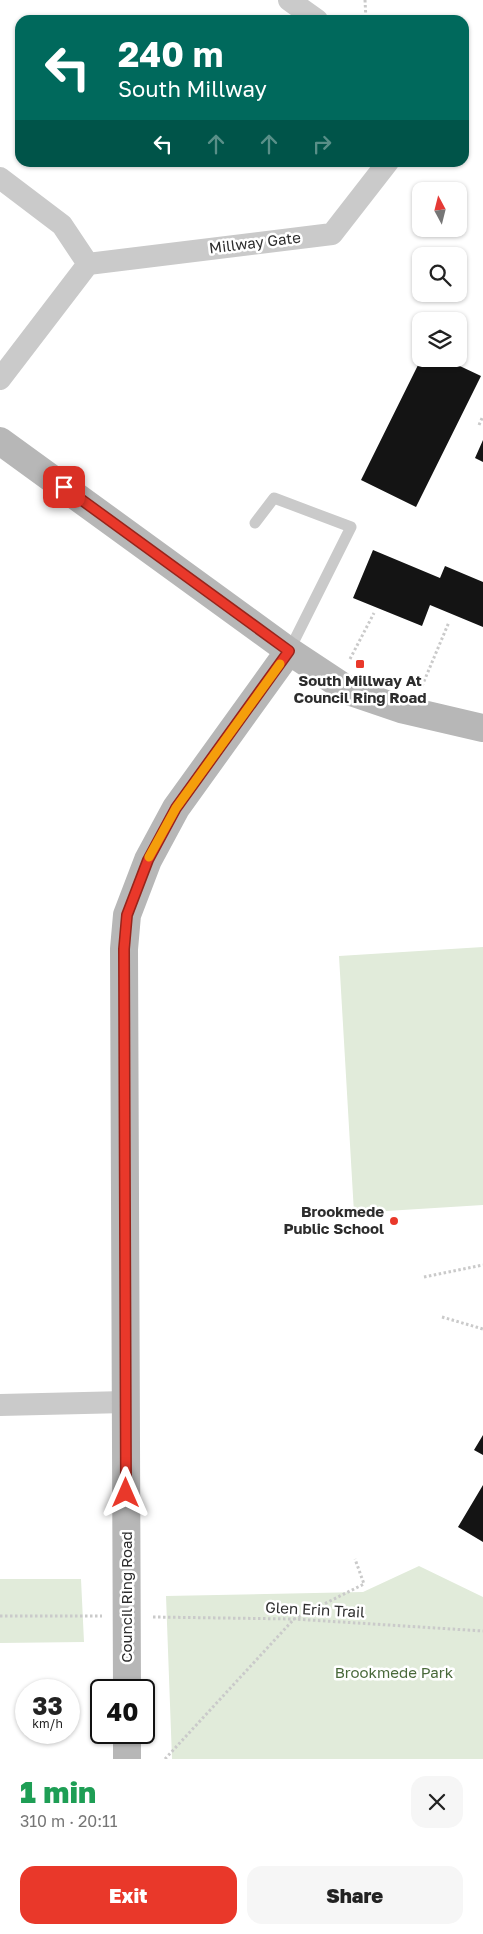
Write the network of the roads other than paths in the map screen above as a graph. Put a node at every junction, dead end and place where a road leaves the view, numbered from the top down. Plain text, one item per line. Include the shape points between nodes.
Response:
1 (289, 0) edge
2 (310, 15) edge
3 (384, 167) edge
4 (0, 178) edge
5 (88, 264) junction
6 (0, 379) edge
7 (0, 440) edge
8 (255, 523) dead end
9 (289, 651) junction
10 (483, 728) edge
11 (126, 1402) junction
12 (0, 1404) edge
13 (127, 1679) edge
14 (127, 1744) edge
15 (128, 1759) edge

1 - 2 street
3 - 5 street, Millway Gate via 332,234
4 - 5 street via 62,225
5 - 6 street
7 - 9 street
8 - 9 lane via 274,498 350,527
9 - 10 street via 351,692 412,712
9 - 11 street, Council Ring Road via 176,808 148,860 127,915 124,949
11 - 12 street
11 - 13 street, Council Ring Road
14 - 15 street

